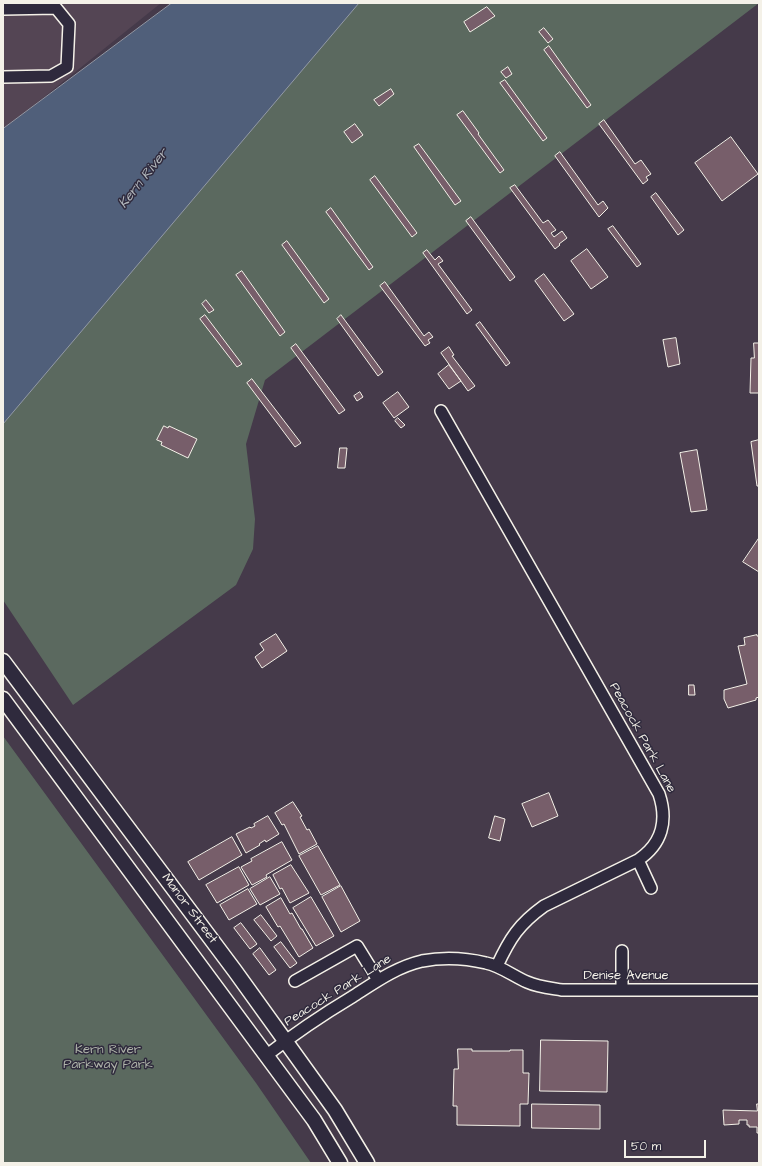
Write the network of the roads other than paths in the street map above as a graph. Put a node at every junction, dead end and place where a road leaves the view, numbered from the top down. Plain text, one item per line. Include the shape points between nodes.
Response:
1 (3, 9) edge
2 (3, 77) edge
3 (441, 411) dead end
4 (3, 661) edge
5 (3, 699) edge
6 (638, 860) junction
7 (651, 888) dead end
8 (622, 950) dead end
9 (497, 966) junction
10 (378, 980) junction
11 (294, 982) dead end
12 (622, 990) junction
13 (759, 990) edge
14 (285, 1041) junction
15 (266, 1055) junction
16 (340, 1163) edge
17 (367, 1163) edge

1 - 2 street via 56,8 69,24 67,67 51,76
3 - 6 street, Peacock Park Lane via 658,794 664,816 663,826 652,848
4 - 14 main road, Manor Street
5 - 15 main road, Manor Street
6 - 7 street
6 - 9 street, Peacock Park Lane via 544,906 531,915 509,941
8 - 12 street
9 - 10 street, Peacock Park Lane via 453,958 436,959 402,968
9 - 12 street, Denise Avenue via 528,983 544,988
10 - 11 street via 357,946
10 - 14 street, Peacock Park Lane
12 - 13 street, Denise Avenue
14 - 15 street, Peacock Park Lane
14 - 17 main road, Manor Street via 335,1110
15 - 16 main road, Manor Street via 314,1120

